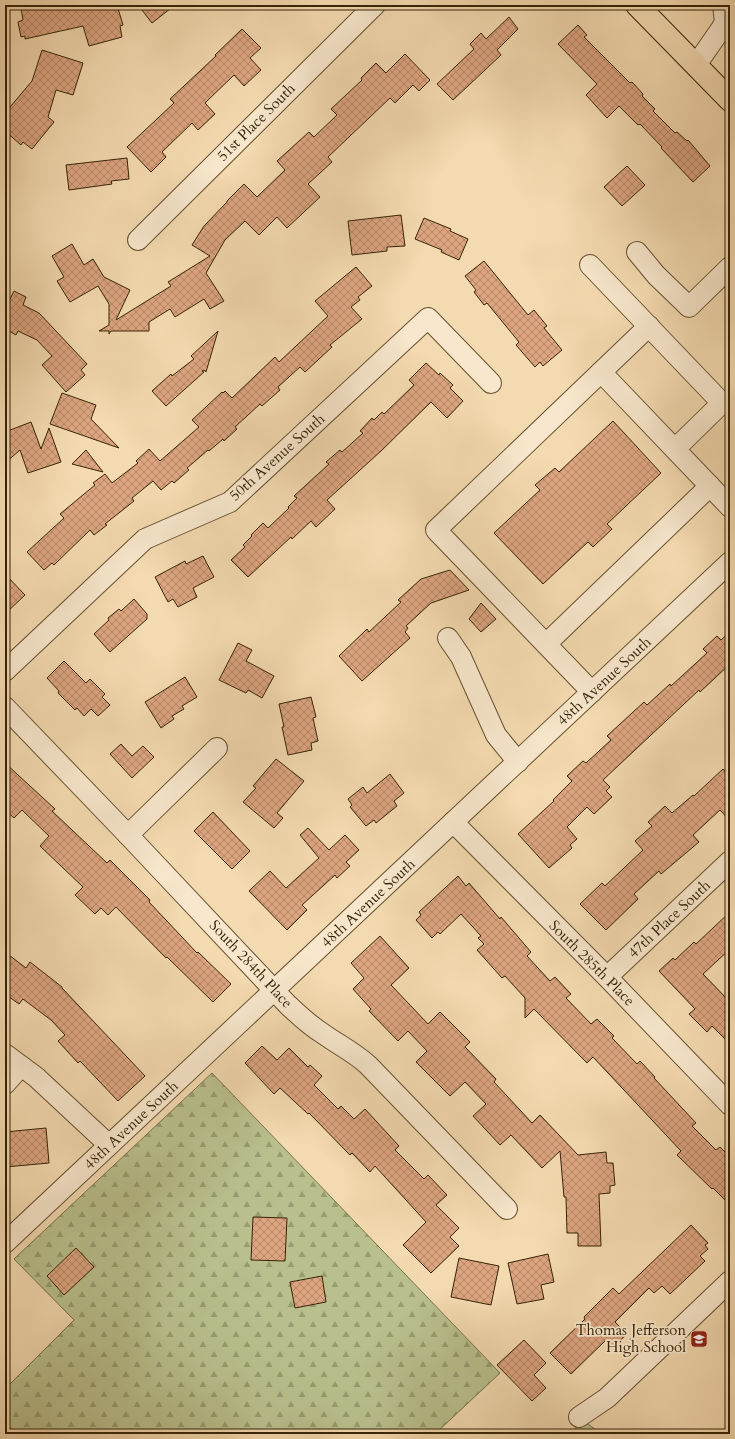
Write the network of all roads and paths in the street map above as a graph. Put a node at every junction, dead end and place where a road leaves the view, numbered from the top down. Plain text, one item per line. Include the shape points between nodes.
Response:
1 (375, 5) edge
2 (637, 5) edge
3 (724, 5) edge
4 (696, 65) junction
5 (730, 100) edge
6 (138, 240) dead end
7 (637, 252) dead end
8 (590, 265) dead end
9 (730, 267) edge
10 (649, 326) junction
11 (601, 372) junction
12 (491, 383) dead end
13 (675, 449) junction
14 (710, 486) junction
15 (730, 507) edge
16 (730, 562) edge
17 (448, 638) dead end
18 (546, 644) junction
19 (5, 671) edge
20 (592, 692) junction
21 (5, 707) edge
22 (217, 748) dead end
23 (518, 762) junction
24 (453, 822) junction
25 (128, 835) junction
26 (730, 862) edge
27 (607, 977) junction
28 (275, 990) junction
29 (5, 1054) edge
30 (21, 1066) junction
31 (5, 1084) edge
32 (730, 1105) edge
33 (109, 1145) junction
34 (507, 1209) dead end
35 (5, 1243) edge
36 (730, 1281) edge
37 (578, 1417) dead end

1 - 6 street, 51st Place South
2 - 4 main road
3 - 4 street via 725,22
4 - 5 main road
7 - 9 street via 689,307
8 - 10 street
10 - 11 street
10 - 13 street via 722,403
11 - 13 street
11 - 18 street via 436,530
12 - 19 street, 50th Avenue South via 428,318 230,502 145,539
13 - 14 street
14 - 15 street
14 - 18 street
16 - 20 street, 48th Avenue South
17 - 23 street via 461,657 496,735
18 - 20 street
20 - 23 street, 48th Avenue South
21 - 25 street, South 284th Place
22 - 25 street
23 - 24 street, 48th Avenue South
24 - 27 street, South 285th Place
24 - 28 street, 48th Avenue South
25 - 28 street, South 284th Place
26 - 27 street, 47th Place South
27 - 32 street, South 285th Place
28 - 33 street, 48th Avenue South
28 - 34 street, South 284th Place via 303,1020 368,1065
29 - 30 street
30 - 31 street
30 - 33 street
33 - 35 street, 48th Avenue South
36 - 37 street via 606,1398

